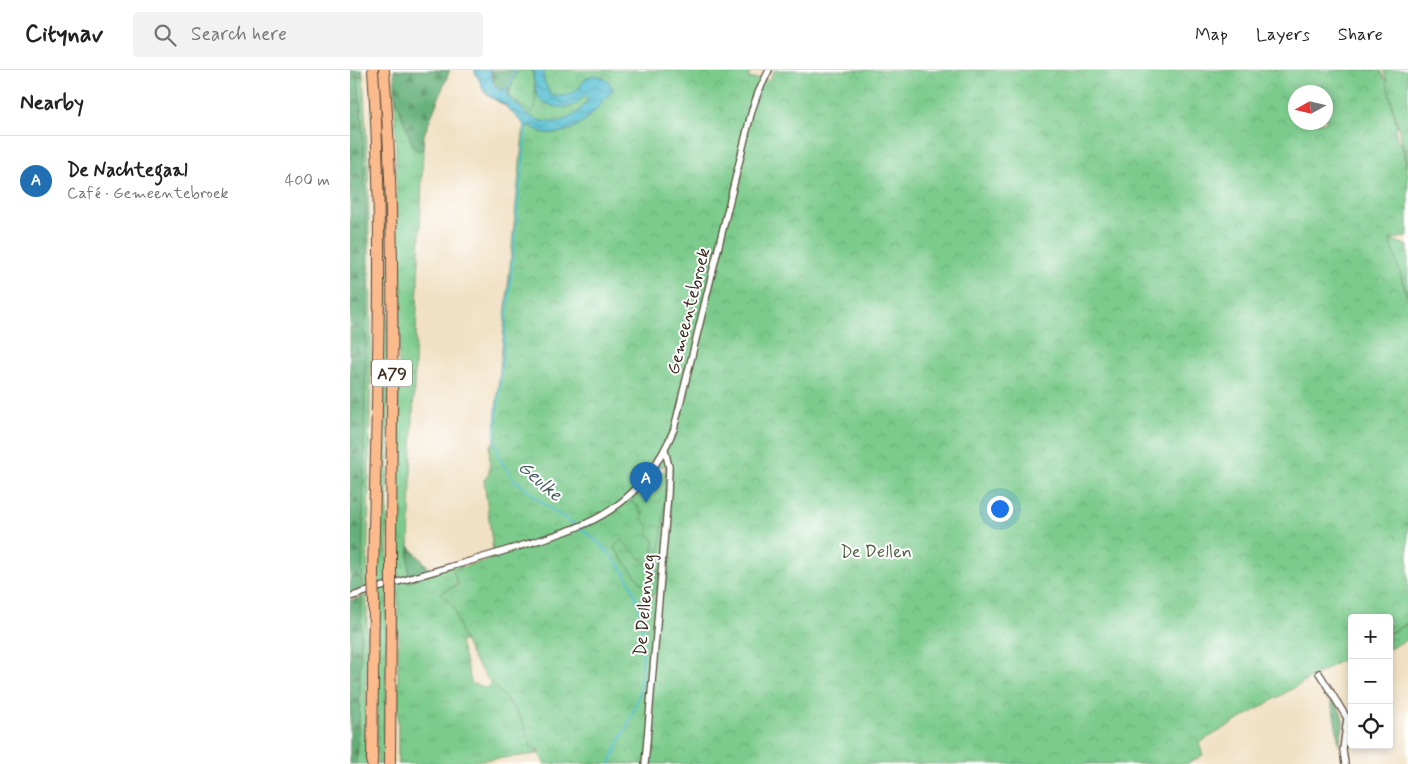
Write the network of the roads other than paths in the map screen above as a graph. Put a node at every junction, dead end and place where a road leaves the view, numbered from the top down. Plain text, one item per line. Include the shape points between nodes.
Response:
1 (373, 70) edge
2 (384, 70) edge
3 (769, 70) edge
4 (664, 450) junction
5 (350, 596) edge
6 (1319, 673) dead end
7 (372, 764) edge
8 (390, 764) edge
9 (645, 764) edge
10 (1345, 764) edge

1 - 7 highway, A79, bridge via 378,243
2 - 8 highway, A79, bridge via 392,250
3 - 4 street, Gemeentebroek via 752,110 674,429
4 - 5 street, Gemeentebroek via 651,472 630,494 584,525
4 - 9 street, De Dellenweg via 669,467 668,494
6 - 10 street via 1347,718 1343,750

